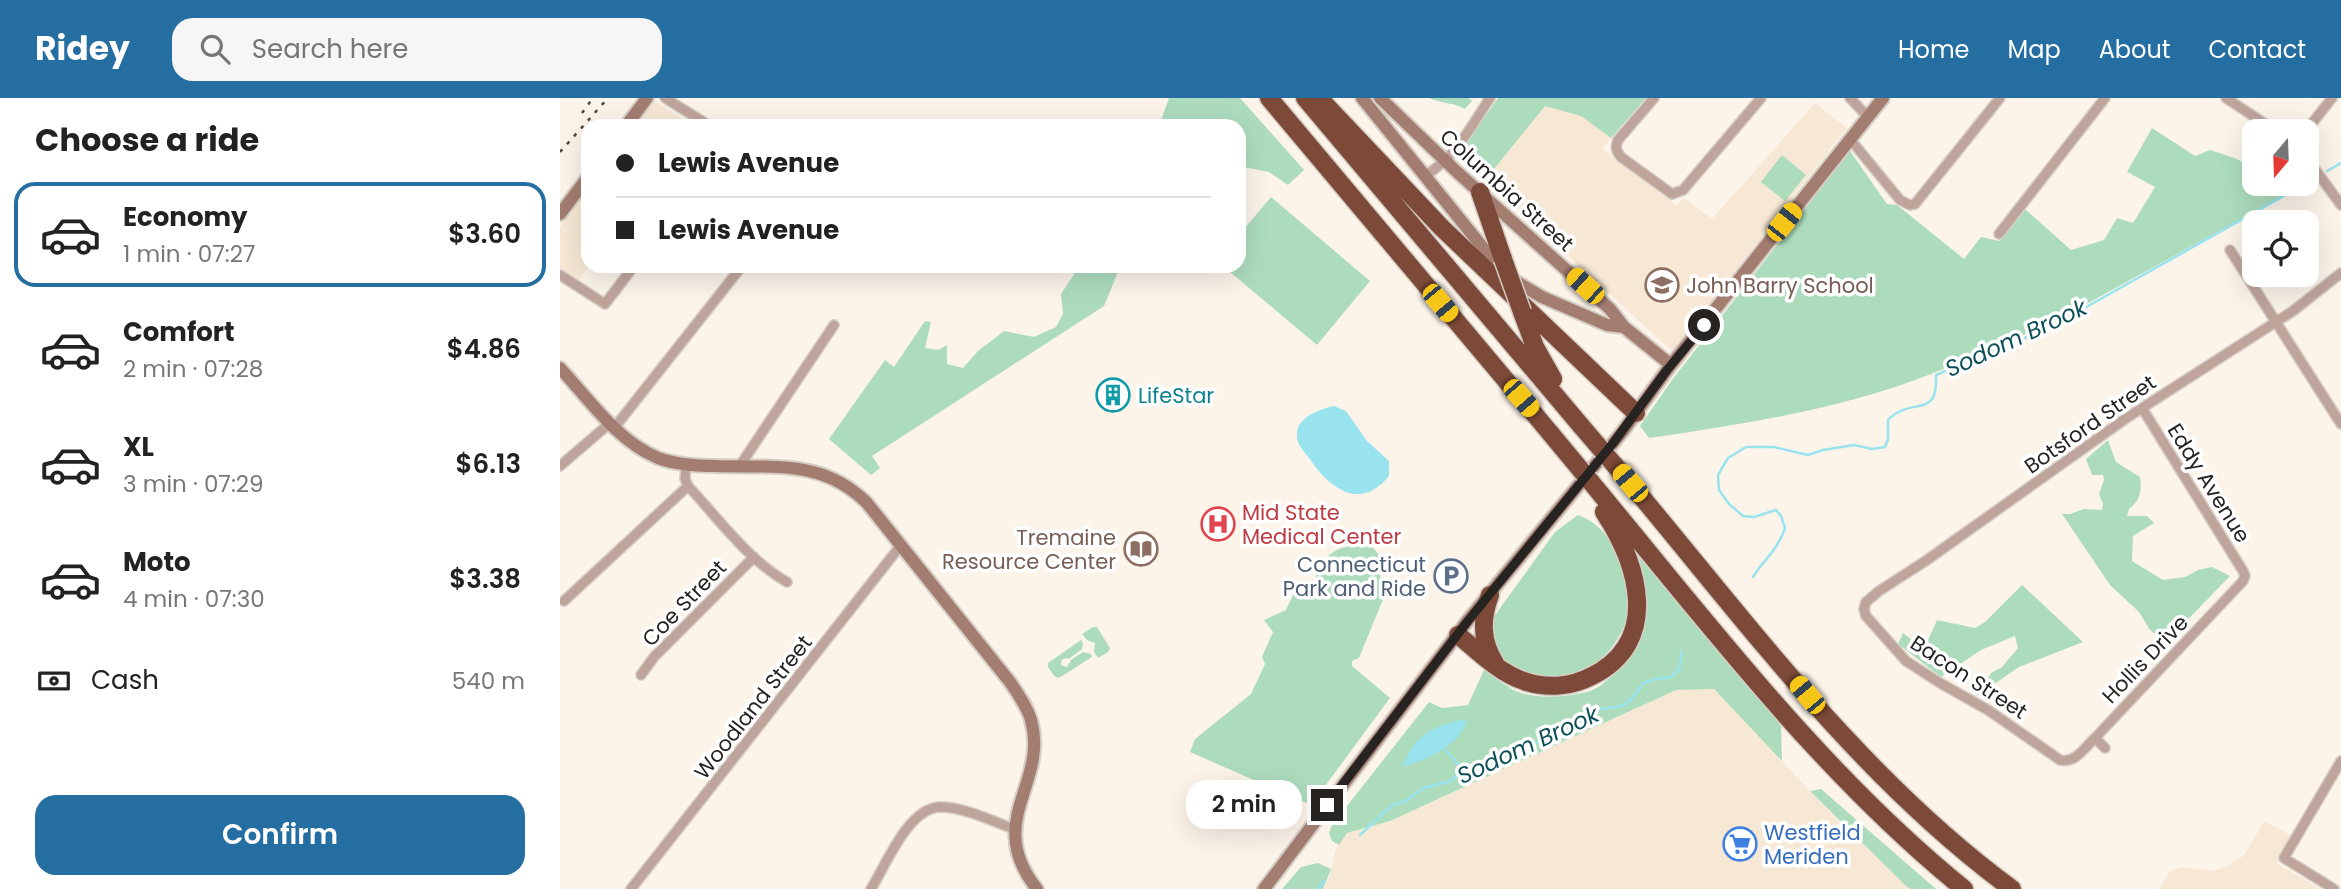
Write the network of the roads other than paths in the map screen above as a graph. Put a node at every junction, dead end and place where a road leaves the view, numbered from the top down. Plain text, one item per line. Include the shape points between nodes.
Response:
1 (647, 98) edge
2 (666, 98) edge
3 (1269, 98) edge
4 (1306, 98) edge
5 (1319, 98) edge
6 (1362, 98) edge
7 (1380, 98) edge
8 (1490, 98) edge
9 (1654, 98) edge
10 (1761, 98) edge
11 (1850, 98) edge
12 (1883, 98) edge
13 (2000, 98) edge
14 (2105, 98) edge
15 (2226, 98) edge
16 (2332, 98) edge
17 (1868, 117) junction
18 (631, 119) edge
19 (699, 119) edge
20 (2258, 119) edge
21 (2315, 119) edge
22 (1850, 139) junction
23 (1445, 161) junction
24 (2319, 175) edge
25 (1424, 176) junction
26 (581, 186) edge
27 (1480, 192) junction
28 (2341, 205) edge
29 (560, 214) edge
30 (1999, 234) dead end
31 (2230, 250) dead end
32 (629, 273) edge
33 (736, 273) edge
34 (2341, 273) edge
35 (560, 275) edge
36 (2275, 323) junction
37 (834, 326) dead end
38 (1624, 327) junction
39 (1671, 365) junction
40 (560, 368) edge
41 (2141, 408) junction
42 (1636, 413) junction
43 (1581, 423) junction
44 (612, 425) junction
45 (2341, 425) edge
46 (686, 465) junction
47 (560, 466) edge
48 (739, 467) junction
49 (688, 486) junction
50 (1608, 509) junction
51 (901, 545) junction
52 (754, 557) junction
53 (2245, 576) joint
54 (787, 582) dead end
55 (1490, 595) junction
56 (564, 601) dead end
57 (1864, 609) joint
58 (1458, 635) junction
59 (1497, 666) junction
60 (641, 675) dead end
61 (2095, 737) junction
62 (2105, 748) dead end
63 (2341, 761) edge
64 (2067, 762) joint
65 (1014, 829) junction
66 (631, 889) edge
67 (871, 889) edge
68 (1037, 889) edge
69 (1264, 889) edge
70 (1964, 889) edge
71 (2012, 889) edge
72 (2334, 889) edge

1 - 18 main road
2 - 19 street
3 - 50 highway, bridge via 1590,481 1592,494
4 - 43 highway
5 - 42 highway via 1442,228
6 - 25 main road
7 - 23 main road, Columbia Street
8 - 23 street
9 - 10 street via 1618,140 1617,151 1667,192 1677,193
11 - 17 street
12 - 17 main road
13 - 22 street via 1915,204 1900,200
14 - 30 street
15 - 20 street
16 - 21 street
17 - 22 main road
22 - 39 main road
23 - 25 street
23 - 27 main road, Columbia Street
24 - 28 street
25 - 38 main road via 1510,280 1608,325
26 - 29 main road
27 - 38 main road, Columbia Street via 1610,309
27 - 43 highway, bridge via 1543,364
31 - 36 street
32 - 35 street via 605,304
33 - 44 street
34 - 36 street, Botsford Street
36 - 41 street, Botsford Street
36 - 45 street
37 - 48 street
38 - 39 main road, Columbia Street
39 - 42 main road
40 - 44 main road
41 - 53 street, Eddy Avenue
41 - 57 street, Botsford Street via 1879,591
42 - 55 main road
43 - 71 highway, bridge via 1869,764
44 - 46 main road via 646,452
44 - 47 street
46 - 48 main road
46 - 49 street
48 - 51 main road via 799,469 833,477 857,493
49 - 52 street
49 - 56 street
50 - 59 highway via 1636,586 1637,619 1625,647 1598,673 1563,685 1529,683
50 - 70 highway via 1829,765
51 - 65 main road via 1026,708 1034,747
51 - 66 street, Woodland Street
52 - 54 street
52 - 60 street, Coe Street
53 - 61 street, Hollis Drive
55 - 58 main road
55 - 59 highway via 1483,627
57 - 64 street, Bacon Street via 1870,623 1906,661
58 - 59 highway
58 - 69 main road
61 - 62 street
61 - 64 street, Hollis Drive
63 - 72 street via 2284,858
65 - 67 street via 959,810 929,810 911,823
65 - 68 main road via 1017,854

